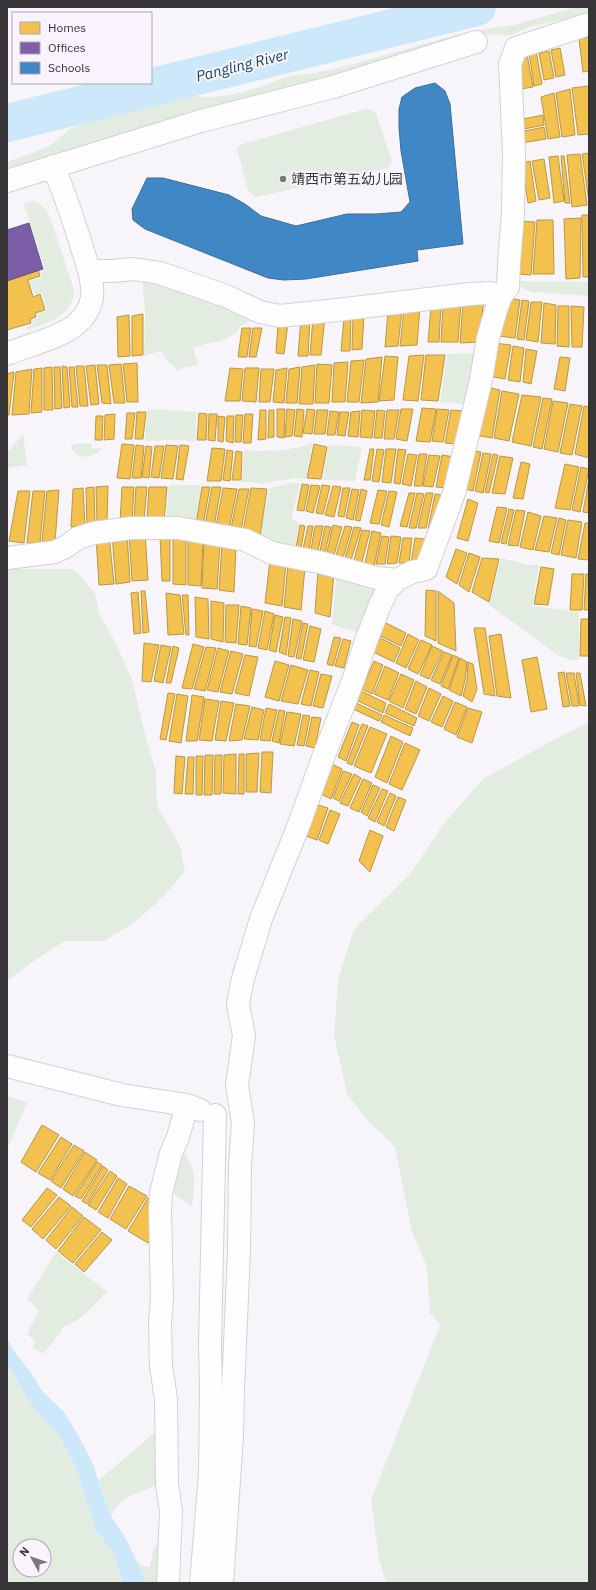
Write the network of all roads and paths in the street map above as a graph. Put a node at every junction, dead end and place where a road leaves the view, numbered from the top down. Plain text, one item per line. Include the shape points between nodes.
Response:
1 (589, 24) edge
2 (476, 42) dead end
3 (53, 166) junction
4 (7, 181) edge
5 (89, 271) junction
6 (500, 296) junction
7 (7, 354) edge
8 (7, 558) edge
9 (397, 580) junction
10 (7, 1066) edge
11 (187, 1105) junction
12 (215, 1115) junction
13 (243, 1124) junction
14 (168, 1583) edge
15 (201, 1583) edge
16 (222, 1583) edge

1 - 6 street via 516,48 510,64 514,154 513,213 508,287
2 - 3 street via 333,87 201,121
3 - 4 street
3 - 5 street
5 - 6 street via 134,269 160,273 226,296 260,312 280,316 477,294 489,293
5 - 7 street via 92,298 83,318 61,334
6 - 9 street via 488,338 482,380 454,493 426,569 412,572
8 - 9 street via 55,552 78,538 100,531 144,527 178,528 240,539 272,553 336,566 377,578
9 - 13 street via 388,589 366,641 261,919 247,963 238,1005 244,1036 236,1085
10 - 11 street via 122,1095
11 - 12 street
11 - 14 street via 171,1153 161,1193 160,1209 161,1366 166,1399 167,1484 171,1511
12 - 13 street
12 - 15 street via 210,1474
13 - 16 street via 232,1435

